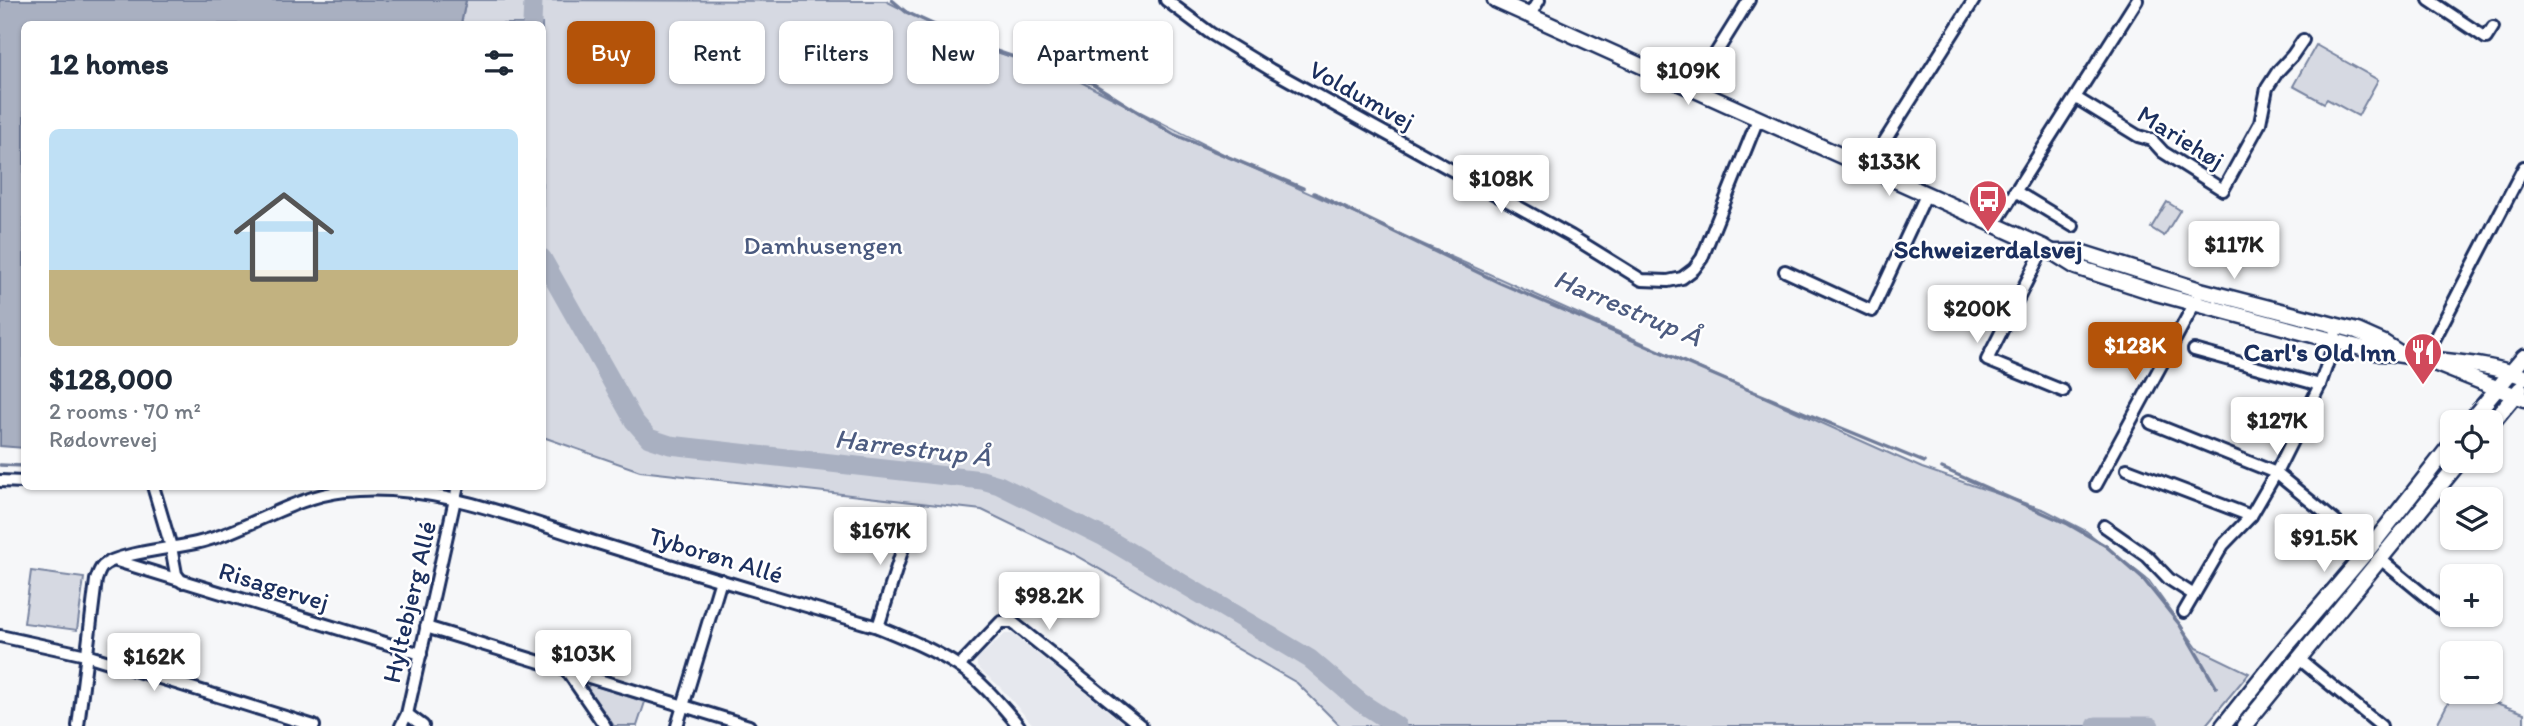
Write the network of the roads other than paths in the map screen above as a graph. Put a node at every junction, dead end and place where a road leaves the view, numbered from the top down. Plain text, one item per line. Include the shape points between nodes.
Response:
1 (1166, 0) edge
2 (1495, 0) edge
3 (1539, 0) edge
4 (1749, 0) edge
5 (1974, 0) edge
6 (2137, 0) edge
7 (2429, 0) edge
8 (1529, 16) junction
9 (2493, 27) dead end
10 (2303, 40) dead end
11 (1693, 90) junction
12 (2076, 98) junction
13 (1758, 119) junction
14 (2524, 167) edge
15 (1867, 169) junction
16 (2015, 191) junction
17 (1926, 195) junction
18 (1994, 225) junction
19 (2073, 226) dead end
20 (2049, 249) junction
21 (1785, 271) dead end
22 (2200, 290) junction
23 (2195, 305) junction
24 (2335, 333) junction
25 (2194, 350) dead end
26 (2524, 357) edge
27 (2424, 359) junction
28 (2518, 374) edge
29 (2320, 385) junction
30 (2496, 388) junction
31 (2063, 391) dead end
32 (2521, 393) edge
33 (2479, 410) edge
34 (2503, 412) edge
35 (2151, 423) dead end
36 (2440, 460) edge
37 (2127, 469) dead end
38 (2449, 473) edge
39 (2276, 474) junction
40 (0, 481) edge
41 (21, 482) edge
42 (2096, 485) dead end
43 (154, 490) edge
44 (457, 490) edge
45 (454, 500) junction
46 (913, 516) dead end
47 (2251, 516) junction
48 (2104, 526) dead end
49 (171, 547) junction
50 (2374, 554) junction
51 (114, 561) junction
52 (721, 580) junction
53 (182, 582) junction
54 (2194, 595) junction
55 (2440, 608) edge
56 (2184, 612) dead end
57 (426, 627) junction
58 (878, 627) junction
59 (0, 636) edge
60 (421, 654) junction
61 (86, 655) junction
62 (2298, 658) junction
63 (959, 666) junction
64 (565, 668) junction
65 (684, 705) junction
66 (407, 714) junction
67 (78, 726) edge
68 (314, 726) edge
69 (401, 726) edge
70 (423, 726) edge
71 (605, 726) edge
72 (677, 726) edge
73 (749, 726) edge
74 (1019, 726) edge
75 (1141, 726) edge
76 (2223, 726) edge
77 (2244, 726) edge
78 (2381, 726) edge

1 - 13 street, Voldumvej via 1270,70 1642,280 1682,278 1702,258
2 - 8 street
3 - 8 street
4 - 11 street
5 - 15 street
6 - 12 street
7 - 9 street via 2486,38
8 - 11 street
10 - 12 street, Mariehøj via 2267,88 2260,123 2223,190 2152,140
11 - 13 street
12 - 16 street
13 - 15 street
14 - 27 street
15 - 17 street
16 - 18 street
16 - 19 street
17 - 18 street
17 - 21 street via 1872,311
18 - 20 street
20 - 22 street via 2080,252
20 - 23 street via 2076,267
20 - 31 street via 1987,360
22 - 23 street
22 - 24 street
23 - 24 street
23 - 42 street
24 - 27 street via 2357,331 2399,353
24 - 29 street
25 - 29 street
26 - 28 street
27 - 28 street
27 - 30 street
28 - 30 street
29 - 39 street
30 - 32 street
30 - 33 street
32 - 34 street
35 - 39 street
36 - 50 street
37 - 47 street
38 - 50 street
39 - 47 street
39 - 50 street
40 - 41 street
43 - 49 street
44 - 45 street, Hyltebjerg Allé
45 - 49 street, Tyborøn Allé via 406,491 345,491 287,506 197,543
45 - 52 street, Tyborøn Allé
45 - 57 street, Hyltebjerg Allé
46 - 58 street
47 - 54 street via 2223,545
48 - 54 street
49 - 51 street, Tyborøn Allé
49 - 53 street via 176,575
50 - 55 street
50 - 62 street
50 - 76 street via 2289,643
51 - 53 street, Risagervej
51 - 61 street via 101,568 96,580
52 - 58 street, Tyborøn Allé
52 - 65 street
53 - 60 street, Risagervej
54 - 56 street
57 - 60 street, Hyltebjerg Allé
57 - 64 street
58 - 63 street, Tyborøn Allé
59 - 61 street
60 - 66 street, Hyltebjerg Allé
61 - 67 street
61 - 68 street
62 - 77 street
62 - 78 street
63 - 74 street, Tyborøn Allé
63 - 75 street via 1001,622 1012,622
64 - 65 street
64 - 71 street
65 - 72 street
65 - 73 street
66 - 69 street, Hyltebjerg Allé
66 - 70 street

